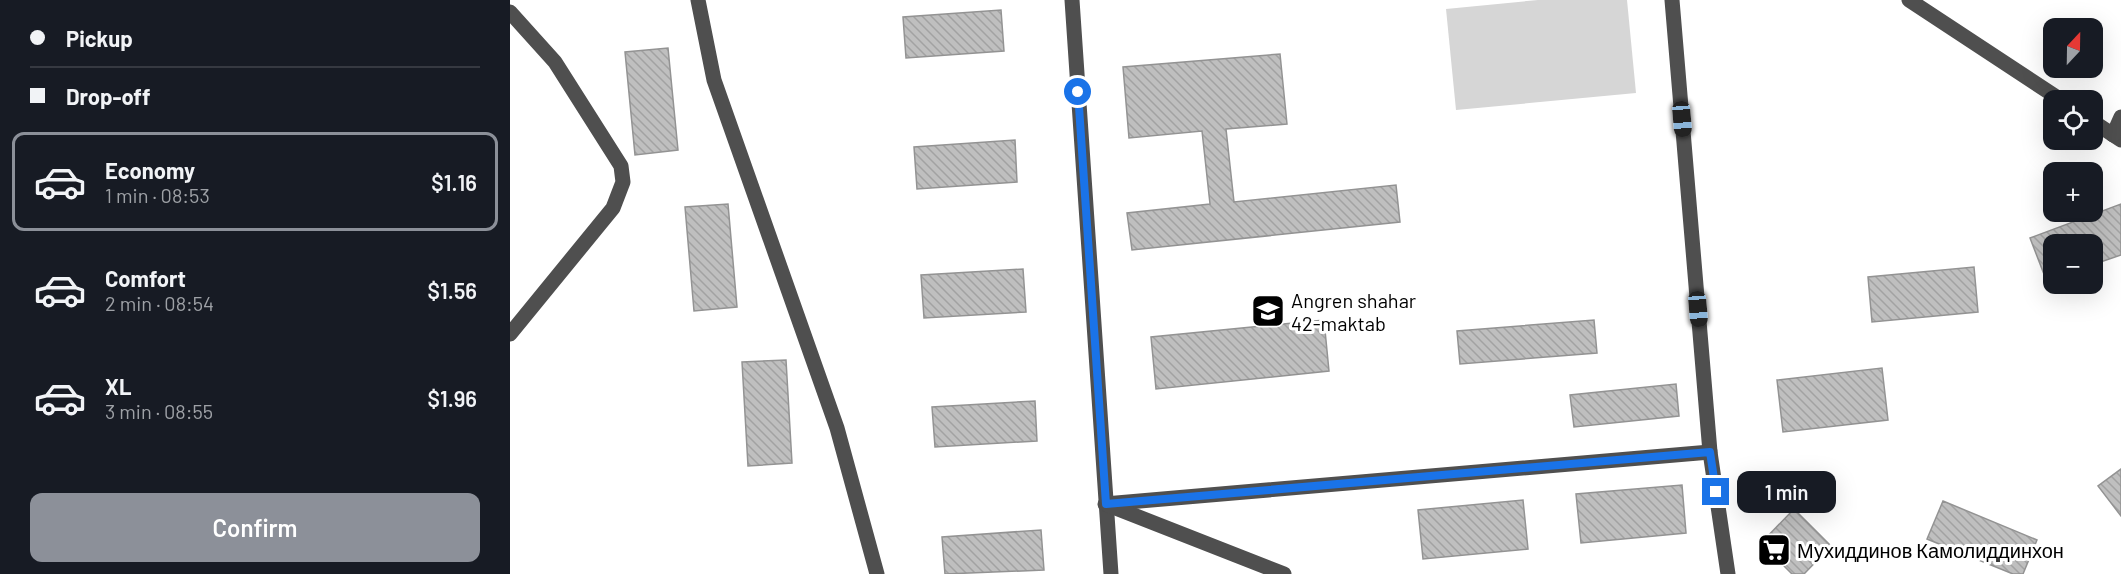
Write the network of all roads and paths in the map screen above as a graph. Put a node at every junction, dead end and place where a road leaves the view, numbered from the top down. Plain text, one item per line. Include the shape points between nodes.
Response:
1 (698, 0) edge
2 (1072, 0) edge
3 (1672, 0) edge
4 (1909, 0) edge
5 (510, 12) edge
6 (2046, 90) edge
7 (2121, 117) edge
8 (2103, 128) edge
9 (2117, 137) edge
10 (510, 333) edge
11 (1710, 452) junction
12 (1106, 504) junction
13 (877, 574) edge
14 (1111, 574) edge
15 (1284, 574) edge
16 (1728, 574) edge

1 - 13 street via 714,80 837,428
2 - 12 street
3 - 11 street
4 - 6 street
5 - 10 street via 555,62 621,166 623,182 613,208
7 - 9 street
8 - 9 street
11 - 12 street
11 - 16 street
12 - 14 street
12 - 15 street

